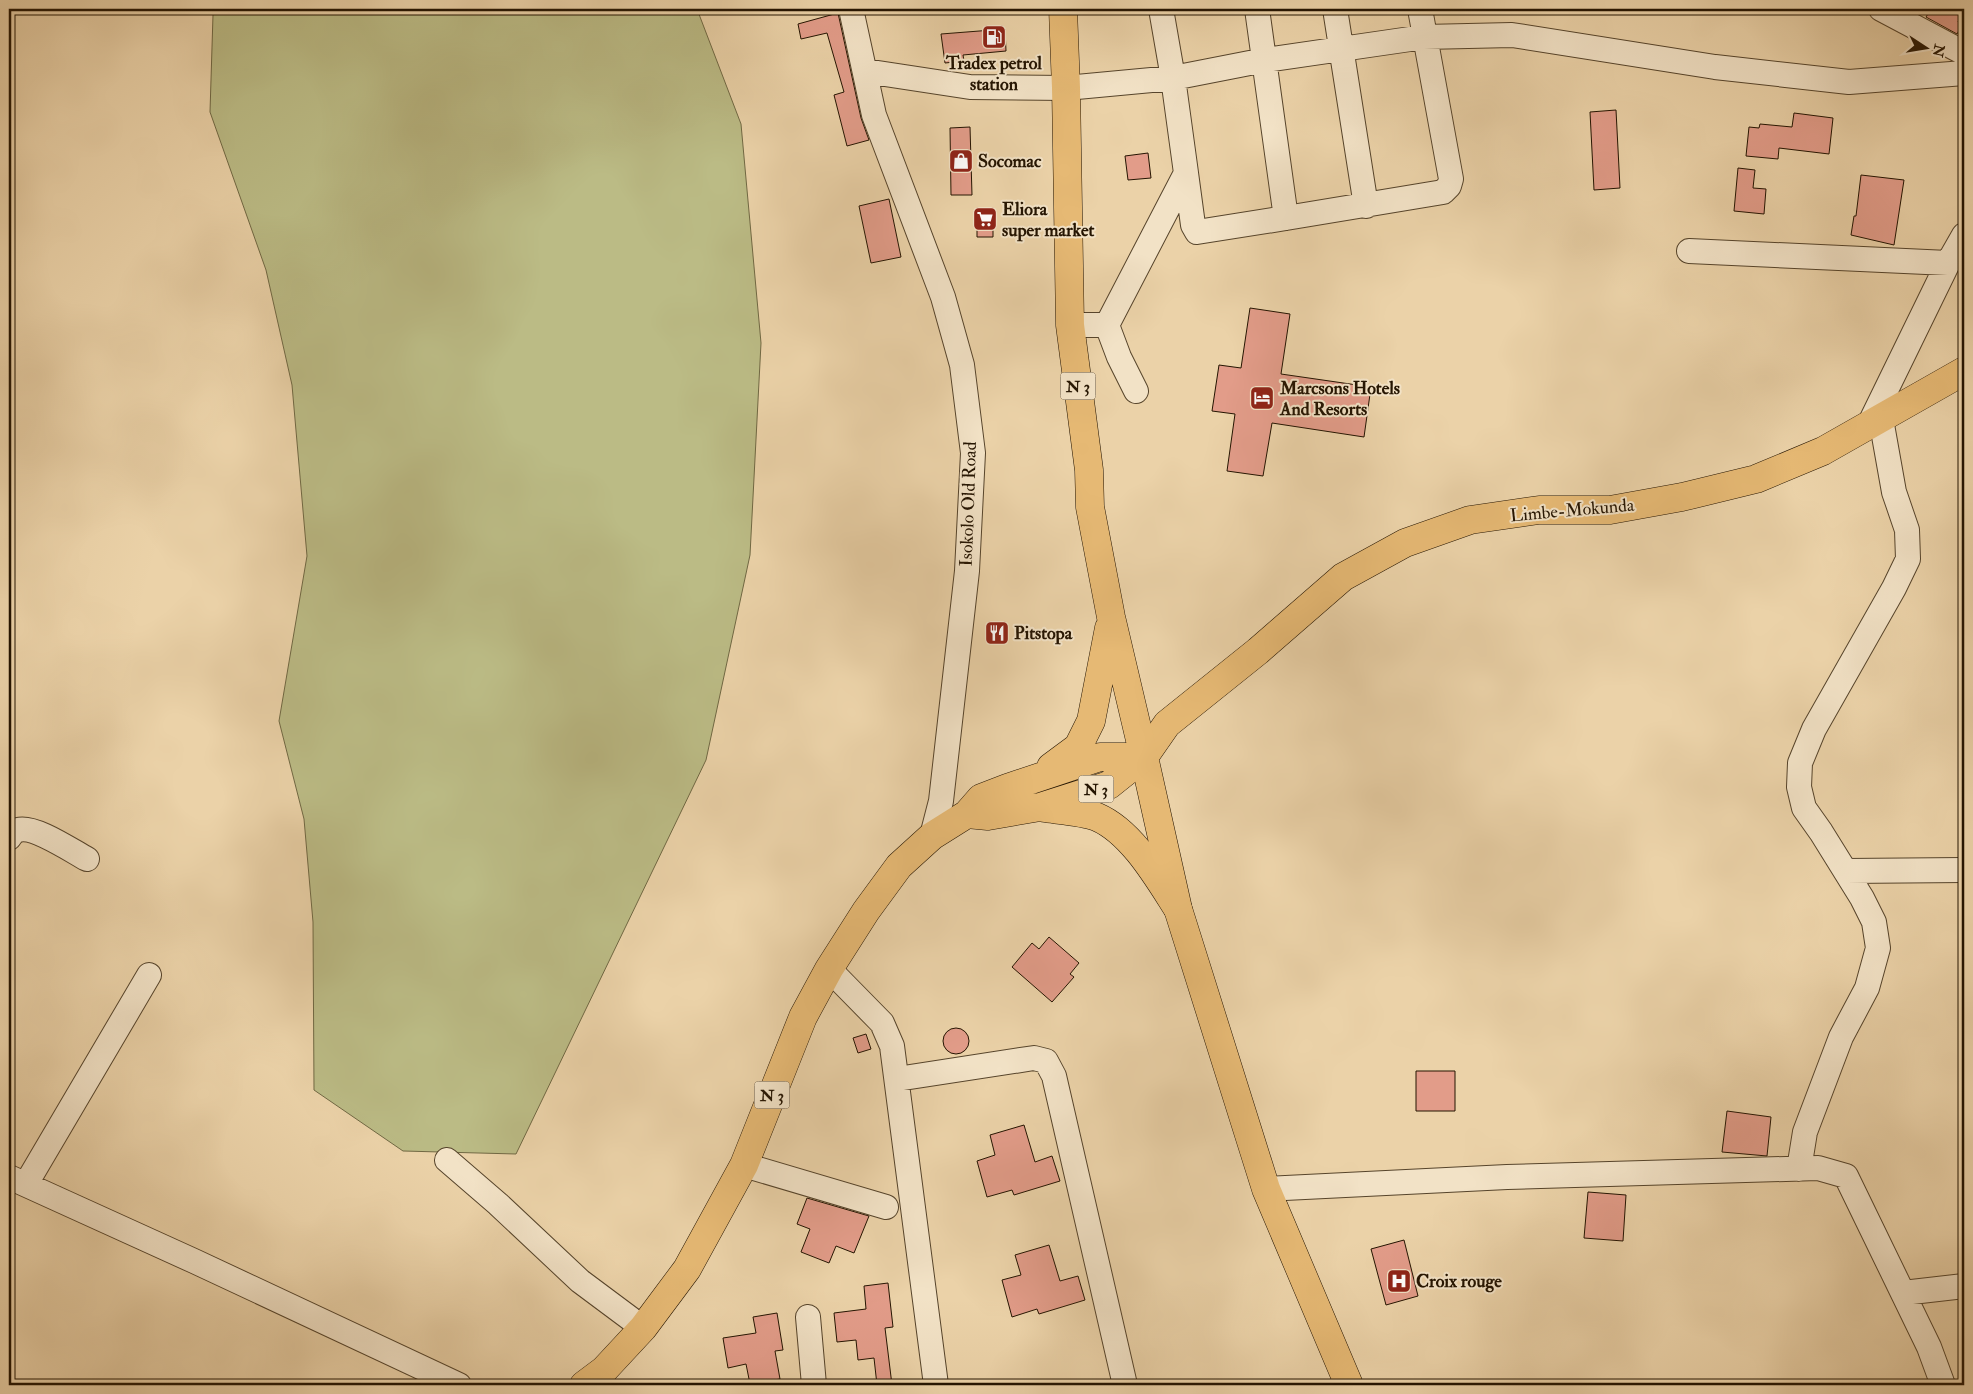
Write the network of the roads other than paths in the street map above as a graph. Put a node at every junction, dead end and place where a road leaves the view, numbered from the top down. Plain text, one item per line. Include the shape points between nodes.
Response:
1 (851, 9) edge
2 (1063, 9) edge
3 (1161, 9) edge
4 (1257, 9) edge
5 (1335, 9) edge
6 (1420, 9) edge
7 (1882, 9) edge
8 (1424, 37) junction
9 (1342, 48) junction
10 (1964, 53) edge
11 (1265, 60) junction
12 (865, 71) junction
13 (1964, 73) edge
14 (1173, 78) junction
15 (1066, 88) junction
16 (1186, 173) junction
17 (1366, 206) junction
18 (1286, 218) junction
19 (1964, 235) edge
20 (1689, 251) dead end
21 (1948, 263) junction
22 (1070, 325) junction
23 (1107, 325) junction
24 (1964, 371) edge
25 (1136, 391) dead end
26 (1875, 423) junction
27 (1111, 616) junction
28 (1144, 757) junction
29 (1034, 780) junction
30 (1040, 807) junction
31 (967, 814) junction
32 (932, 836) junction
33 (9, 838) edge
34 (87, 859) dead end
35 (1964, 870) edge
36 (1846, 872) junction
37 (1178, 909) junction
38 (829, 969) junction
39 (149, 975) dead end
40 (897, 1079) junction
41 (446, 1160) dead end
42 (744, 1165) junction
43 (1799, 1169) junction
44 (17, 1180) edge
45 (1266, 1189) junction
46 (886, 1207) dead end
47 (1964, 1286) edge
48 (1903, 1293) junction
49 (808, 1317) dead end
50 (644, 1328) junction
51 (459, 1385) edge
52 (584, 1385) edge
53 (814, 1385) edge
54 (936, 1385) edge
55 (1125, 1385) edge
56 (1349, 1385) edge
57 (1943, 1385) edge

1 - 12 street, Isokolo Old Road
2 - 15 main road, N 3
3 - 14 street
4 - 11 street
5 - 9 street
6 - 8 street
7 - 10 street
8 - 9 street
8 - 13 street via 1512,35 1715,67 1849,82
8 - 17 street via 1451,180 1449,186 1443,192
9 - 11 street
9 - 17 street
11 - 14 street
11 - 18 street
12 - 15 street via 970,87
12 - 32 street, Isokolo Old Road via 874,115 943,297 962,366 973,453 967,571 942,801
14 - 15 street
14 - 16 street
15 - 22 main road, N 3
16 - 18 street via 1196,232
16 - 23 street
17 - 18 street
19 - 21 street
20 - 21 street
21 - 26 street
22 - 23 street
22 - 27 main road, N 3 via 1089,470 1090,506
23 - 25 street
24 - 26 main road, Limbe-Mokunda
26 - 28 main road, Limbe-Mokunda via 1823,451 1747,481 1610,510 1539,510 1470,520 1405,543 1343,577 1167,724
26 - 36 street via 1907,530 1908,559 1814,729 1800,763 1798,787 1804,808
27 - 28 main road, N 3
27 - 29 main road via 1091,721 1078,747
28 - 29 main road, N 3 via 1100,757
28 - 30 main road, N 3 via 1109,784
28 - 37 main road
29 - 31 main road, N 3 via 981,798
30 - 31 main road, N 3 via 988,816
30 - 37 main road via 1097,817 1123,834
31 - 32 main road, N 3
32 - 38 main road, N 3 via 899,866
33 - 34 street via 18,830 28,830
35 - 36 street
36 - 43 street via 1874,922 1878,948 1867,988 1841,1037 1805,1132
37 - 45 main road
38 - 40 street via 882,1023 892,1046
38 - 42 main road, N 3 via 803,1017
39 - 44 street
40 - 54 street
40 - 55 street via 1034,1058 1046,1061 1054,1076
41 - 50 street via 580,1281
42 - 46 street
42 - 50 main road, N 3 via 687,1269
43 - 45 street via 1507,1177
43 - 48 street via 1818,1168 1846,1176
44 - 51 street
45 - 56 main road
47 - 48 street
48 - 57 street
49 - 53 street
50 - 52 main road, N 3 via 604,1370

